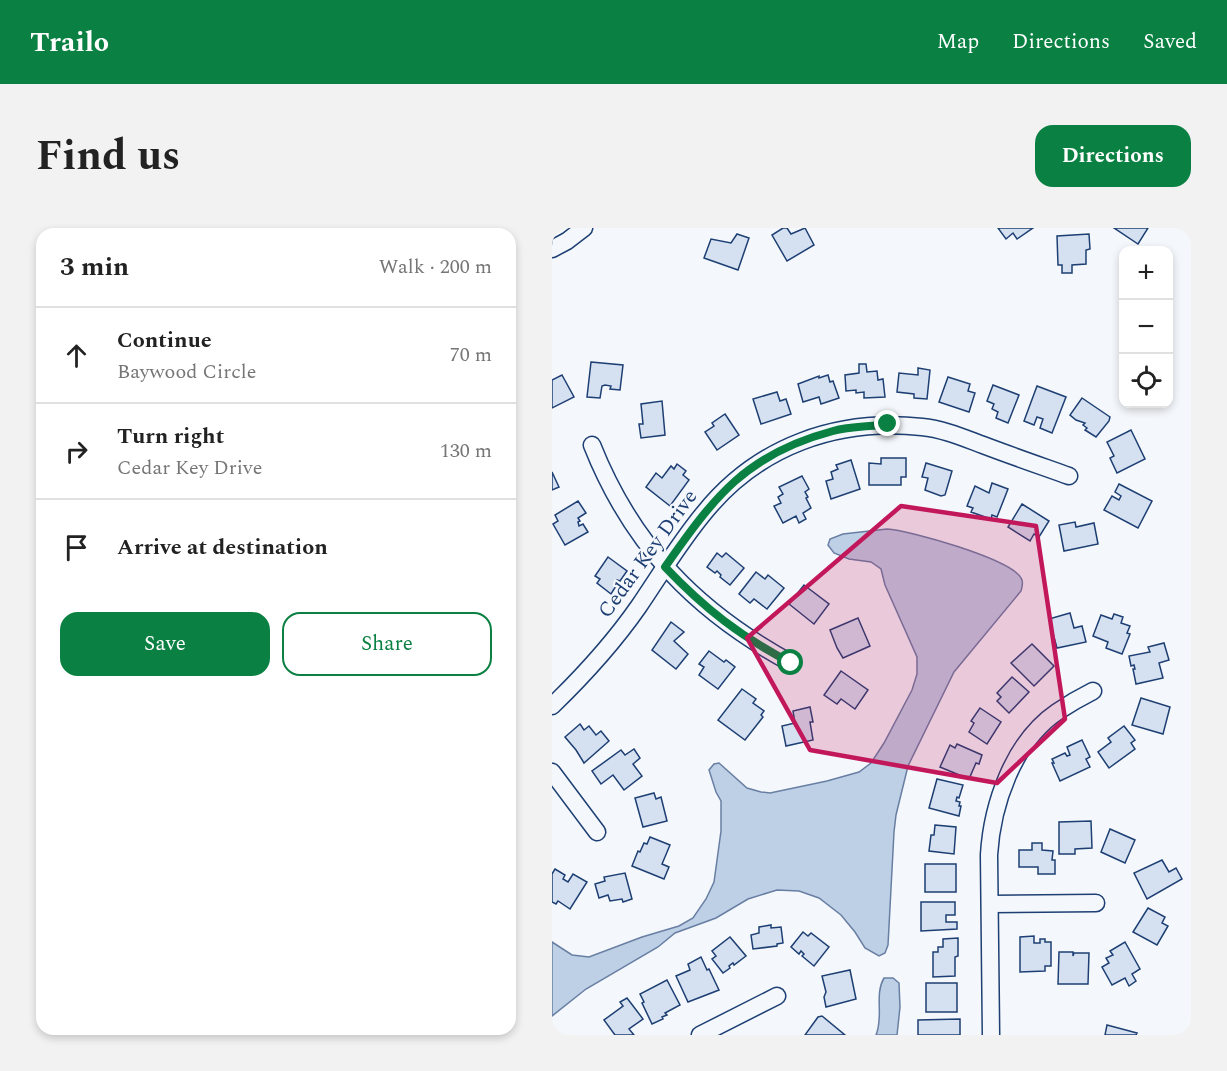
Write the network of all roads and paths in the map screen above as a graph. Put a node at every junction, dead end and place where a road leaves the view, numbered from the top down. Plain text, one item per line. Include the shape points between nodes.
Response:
1 (584, 228) edge
2 (552, 249) edge
3 (592, 446) dead end
4 (1069, 476) dead end
5 (665, 567) junction
6 (791, 663) dead end
7 (1093, 691) dead end
8 (552, 706) edge
9 (552, 772) edge
10 (597, 832) dead end
11 (1096, 903) dead end
12 (990, 904) junction
13 (777, 996) dead end
14 (700, 1035) edge
15 (991, 1035) edge

1 - 2 street
3 - 5 street via 622,508
4 - 5 street, Cedar Key Drive via 928,428 888,424 834,430 765,458 738,478 703,514
5 - 6 street via 715,615
5 - 8 street, Cedar Key Drive via 613,639
7 - 12 street via 1052,716 1024,748 1011,771 992,829
9 - 10 street
11 - 12 street
12 - 15 street
13 - 14 street

